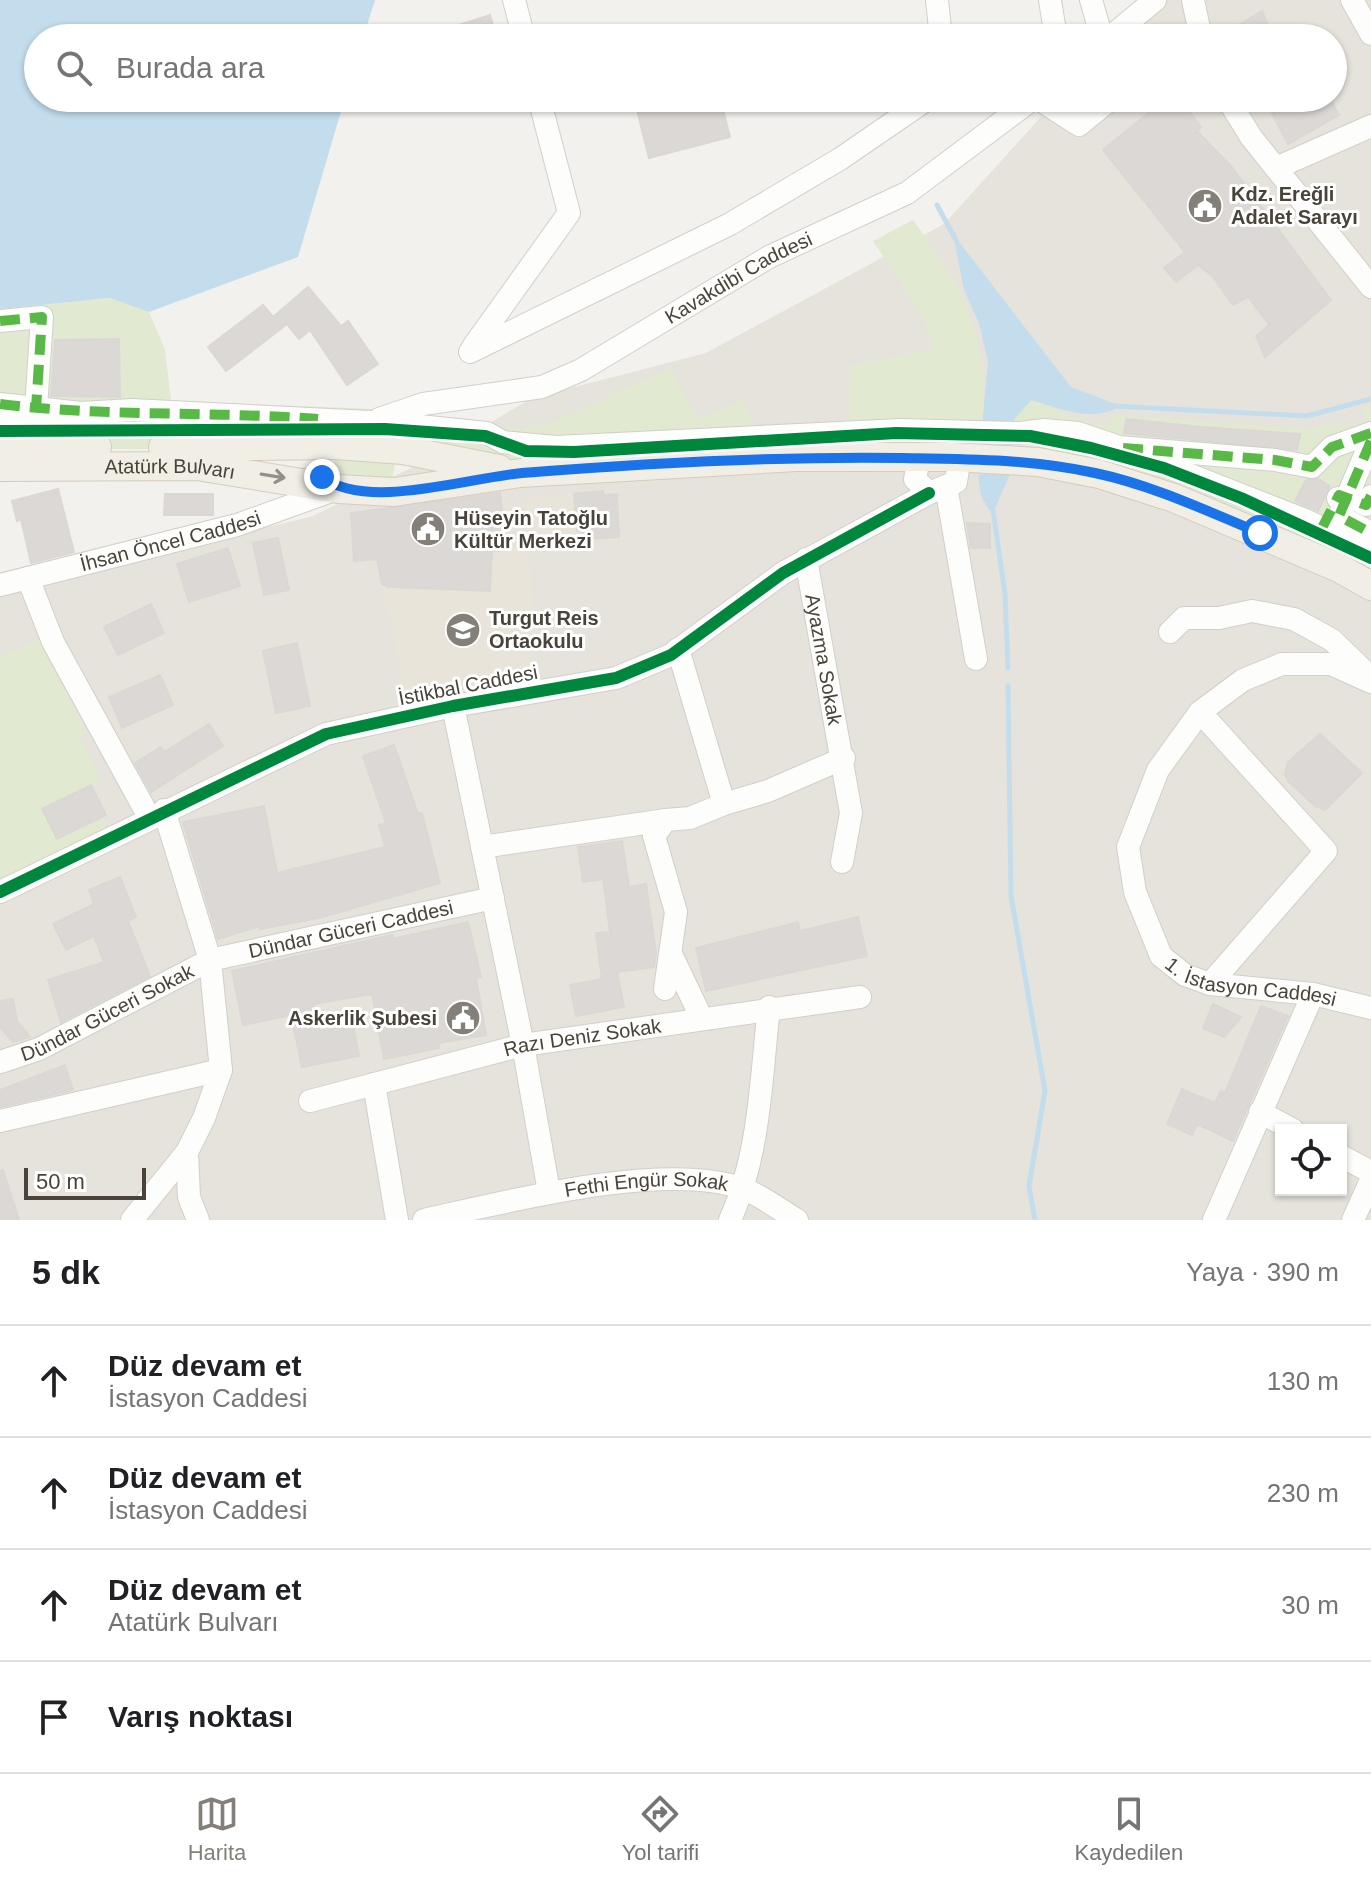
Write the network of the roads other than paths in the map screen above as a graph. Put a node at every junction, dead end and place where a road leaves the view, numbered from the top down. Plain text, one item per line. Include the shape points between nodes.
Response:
1 (514, 0) edge
2 (937, 0) edge
3 (1050, 0) edge
4 (1091, 0) edge
5 (1155, 0) edge
6 (1193, 0) edge
7 (1352, 0) edge
8 (520, 24) edge
9 (940, 24) edge
10 (1054, 24) edge
11 (1098, 24) edge
12 (1126, 24) edge
13 (1198, 24) edge
14 (1371, 34) edge
15 (543, 112) edge
16 (909, 112) edge
17 (1017, 112) edge
18 (1058, 112) edge
19 (1095, 112) edge
20 (1236, 112) edge
21 (1371, 126) edge
22 (1276, 168) junction
23 (1371, 287) edge
24 (0, 321) edge
25 (0, 404) edge
26 (423, 404) junction
27 (36, 409) junction
28 (0, 424) edge
29 (366, 424) junction
30 (1371, 433) edge
31 (407, 438) junction
32 (1371, 441) edge
33 (1108, 444) junction
34 (337, 445) junction
35 (0, 447) edge
36 (0, 467) edge
37 (520, 473) junction
38 (946, 480) junction
39 (338, 489) junction
40 (394, 492) junction
41 (1360, 496) edge
42 (1322, 528) junction
43 (1371, 533) edge
44 (1371, 551) edge
45 (806, 559) junction
46 (28, 578) junction
47 (0, 585) edge
48 (1371, 586) edge
49 (1170, 632) dead end
50 (678, 649) junction
51 (976, 659) dead end
52 (1371, 680) edge
53 (453, 706) junction
54 (1200, 712) junction
55 (844, 758) junction
56 (724, 804) junction
57 (156, 814) junction
58 (666, 820) junction
59 (482, 847) junction
60 (842, 862) dead end
61 (0, 892) edge
62 (493, 898) junction
63 (671, 954) junction
64 (210, 960) junction
65 (1210, 984) junction
66 (665, 989) dead end
67 (1313, 994) junction
68 (860, 997) dead end
69 (769, 1007) junction
70 (1371, 1008) edge
71 (701, 1017) junction
72 (523, 1045) junction
73 (0, 1062) edge
74 (221, 1070) junction
75 (374, 1084) junction
76 (310, 1101) dead end
77 (1260, 1112) junction
78 (0, 1121) edge
79 (1282, 1124) edge
80 (187, 1152) junction
81 (1347, 1159) edge
82 (1371, 1172) edge
83 (1371, 1180) edge
84 (744, 1189) junction
85 (549, 1192) junction
86 (132, 1220) edge
87 (198, 1220) edge
88 (397, 1220) edge
89 (424, 1220) edge
90 (730, 1220) edge
91 (797, 1220) edge
92 (1214, 1220) edge
93 (1353, 1220) edge

1 - 8 street
2 - 9 street
3 - 10 street
4 - 11 street
5 - 12 street
6 - 13 street
7 - 14 street
15 - 16 street via 569,213 470,352 730,224
17 - 26 street, Kavakdibi Caddesi via 907,193 769,257 581,370 542,387
18 - 19 street via 1079,125
20 - 22 street
21 - 22 street
22 - 23 street
24 - 27 street via 42,317
25 - 27 street
26 - 29 street, Kavakdibi Caddesi
26 - 31 street
27 - 29 street via 270,415
28 - 29 street
29 - 31 street
29 - 34 street
30 - 33 street via 1332,447 1312,467
31 - 33 street via 487,433 503,442 556,447 900,430 1060,431
31 - 34 main road, Atatürk Bulvarı
31 - 37 main road, Atatürk Bulvarı
31 - 40 main road via 410,474
32 - 41 street
33 - 42 street
34 - 35 main road, Atatürk Bulvarı
34 - 39 main road via 317,466
36 -> 39 main road, Atatürk Bulvarı via 197,466
37 - 38 main road via 796,457 919,458
37 - 40 main road, Atatürk Bulvarı
38 - 45 street, İstikbal Caddesi
38 - 48 main road via 999,459 1099,474 1174,498
38 - 51 street
39 - 40 main road, Atatürk Bulvarı
39 - 46 street, İhsan Öncel Caddesi via 237,525
41 - 42 street via 1339,495
41 - 43 street via 1339,516
42 - 44 street
45 - 50 street, İstikbal Caddesi
45 - 55 street, Ayazma Sokak
46 - 47 street, İhsan Öncel Caddesi
46 - 57 street via 53,642
49 - 52 street via 1184,618 1252,611 1294,619 1332,640
50 - 53 street, İstikbal Caddesi via 616,678
50 - 56 street
52 - 54 street, 1. İstasyon Caddesi via 1331,664 1282,664 1243,680
53 - 57 street, İstikbal Caddesi via 326,734
53 - 59 street
54 - 65 street, 1. İstasyon Caddesi via 1158,770 1128,847 1135,892 1161,956 1185,975
54 - 65 street via 1326,851
55 - 56 street
55 - 60 street, Ayazma Sokak via 851,813
56 - 58 street via 690,818
57 - 61 street, İstikbal Caddesi
57 - 64 street
58 - 59 street
58 - 63 street via 654,836 676,912
59 - 62 street
62 - 64 street, Dündar Güceri Caddesi
62 - 72 street
63 - 66 street
63 - 71 street
64 - 73 street, Dündar Güceri Sokak via 39,1049
64 - 74 street
65 - 67 street, 1. İstasyon Caddesi
67 - 70 street, 1. İstasyon Caddesi
67 - 77 street
68 - 69 street, Razı Deniz Sokak
69 - 71 street, Razı Deniz Sokak
69 - 84 street
71 - 72 street, Razı Deniz Sokak
72 - 75 street, Razı Deniz Sokak
72 - 85 street
74 - 78 street
74 - 80 street
75 - 76 street, Razı Deniz Sokak
75 - 88 street
77 - 79 street
77 - 92 street
80 - 86 street
80 - 87 street via 189,1197
81 - 82 street
83 - 93 street
84 - 85 street, Fethi Engür Sokak via 659,1180
84 - 90 street
84 - 91 street
85 - 89 street, Fethi Engür Sokak

